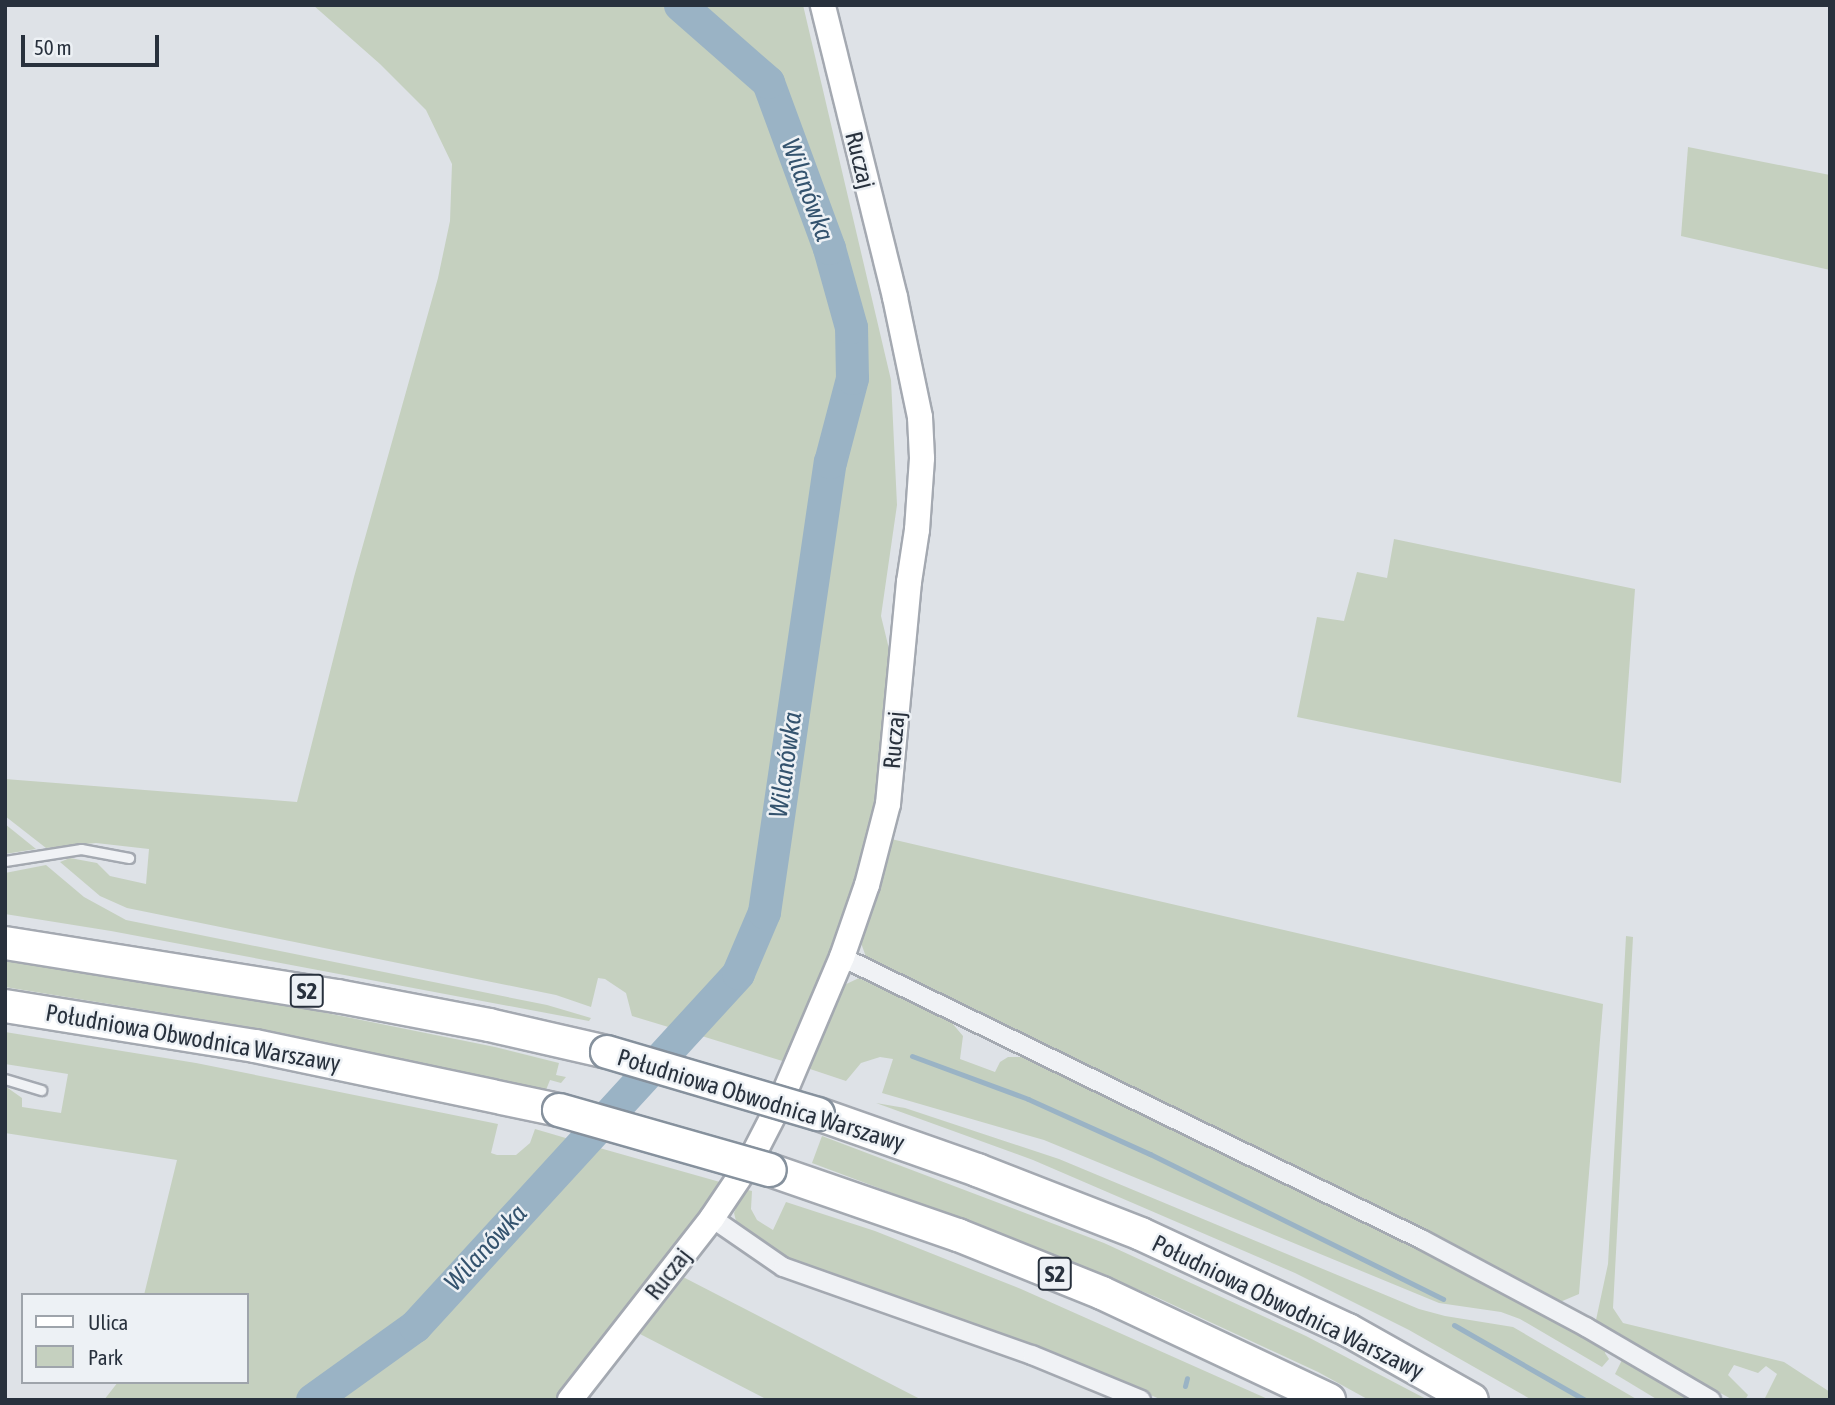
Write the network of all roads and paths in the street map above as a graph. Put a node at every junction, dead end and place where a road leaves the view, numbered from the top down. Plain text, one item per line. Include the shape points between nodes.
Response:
1 (823, 5) edge
2 (129, 858) dead end
3 (5, 861) edge
4 (5, 943) edge
5 (842, 957) junction
6 (5, 1006) edge
7 (5, 1079) edge
8 (41, 1090) dead end
9 (712, 1218) junction
10 (570, 1400) edge
11 (1141, 1400) edge
12 (1329, 1400) edge
13 (1472, 1400) edge
14 (1711, 1400) edge

1 - 5 street, Ruczaj via 895,297 920,416 922,458 888,804 871,873
2 - 3 lane via 81,849
4 - 13 highway, Południowa Obwodnica Warszawy / S2, bridge via 489,1025 607,1052 818,1114 1142,1234 1348,1330
5 - 9 street, Ruczaj via 780,1102 749,1163
5 - 14 street via 1423,1240
6 - 12 highway, Południowa Obwodnica Warszawy / S2, bridge via 255,1046 559,1110 770,1170 958,1235 1102,1293
7 - 8 lane
9 - 10 street, Ruczaj
9 - 11 street via 783,1267 1032,1355

